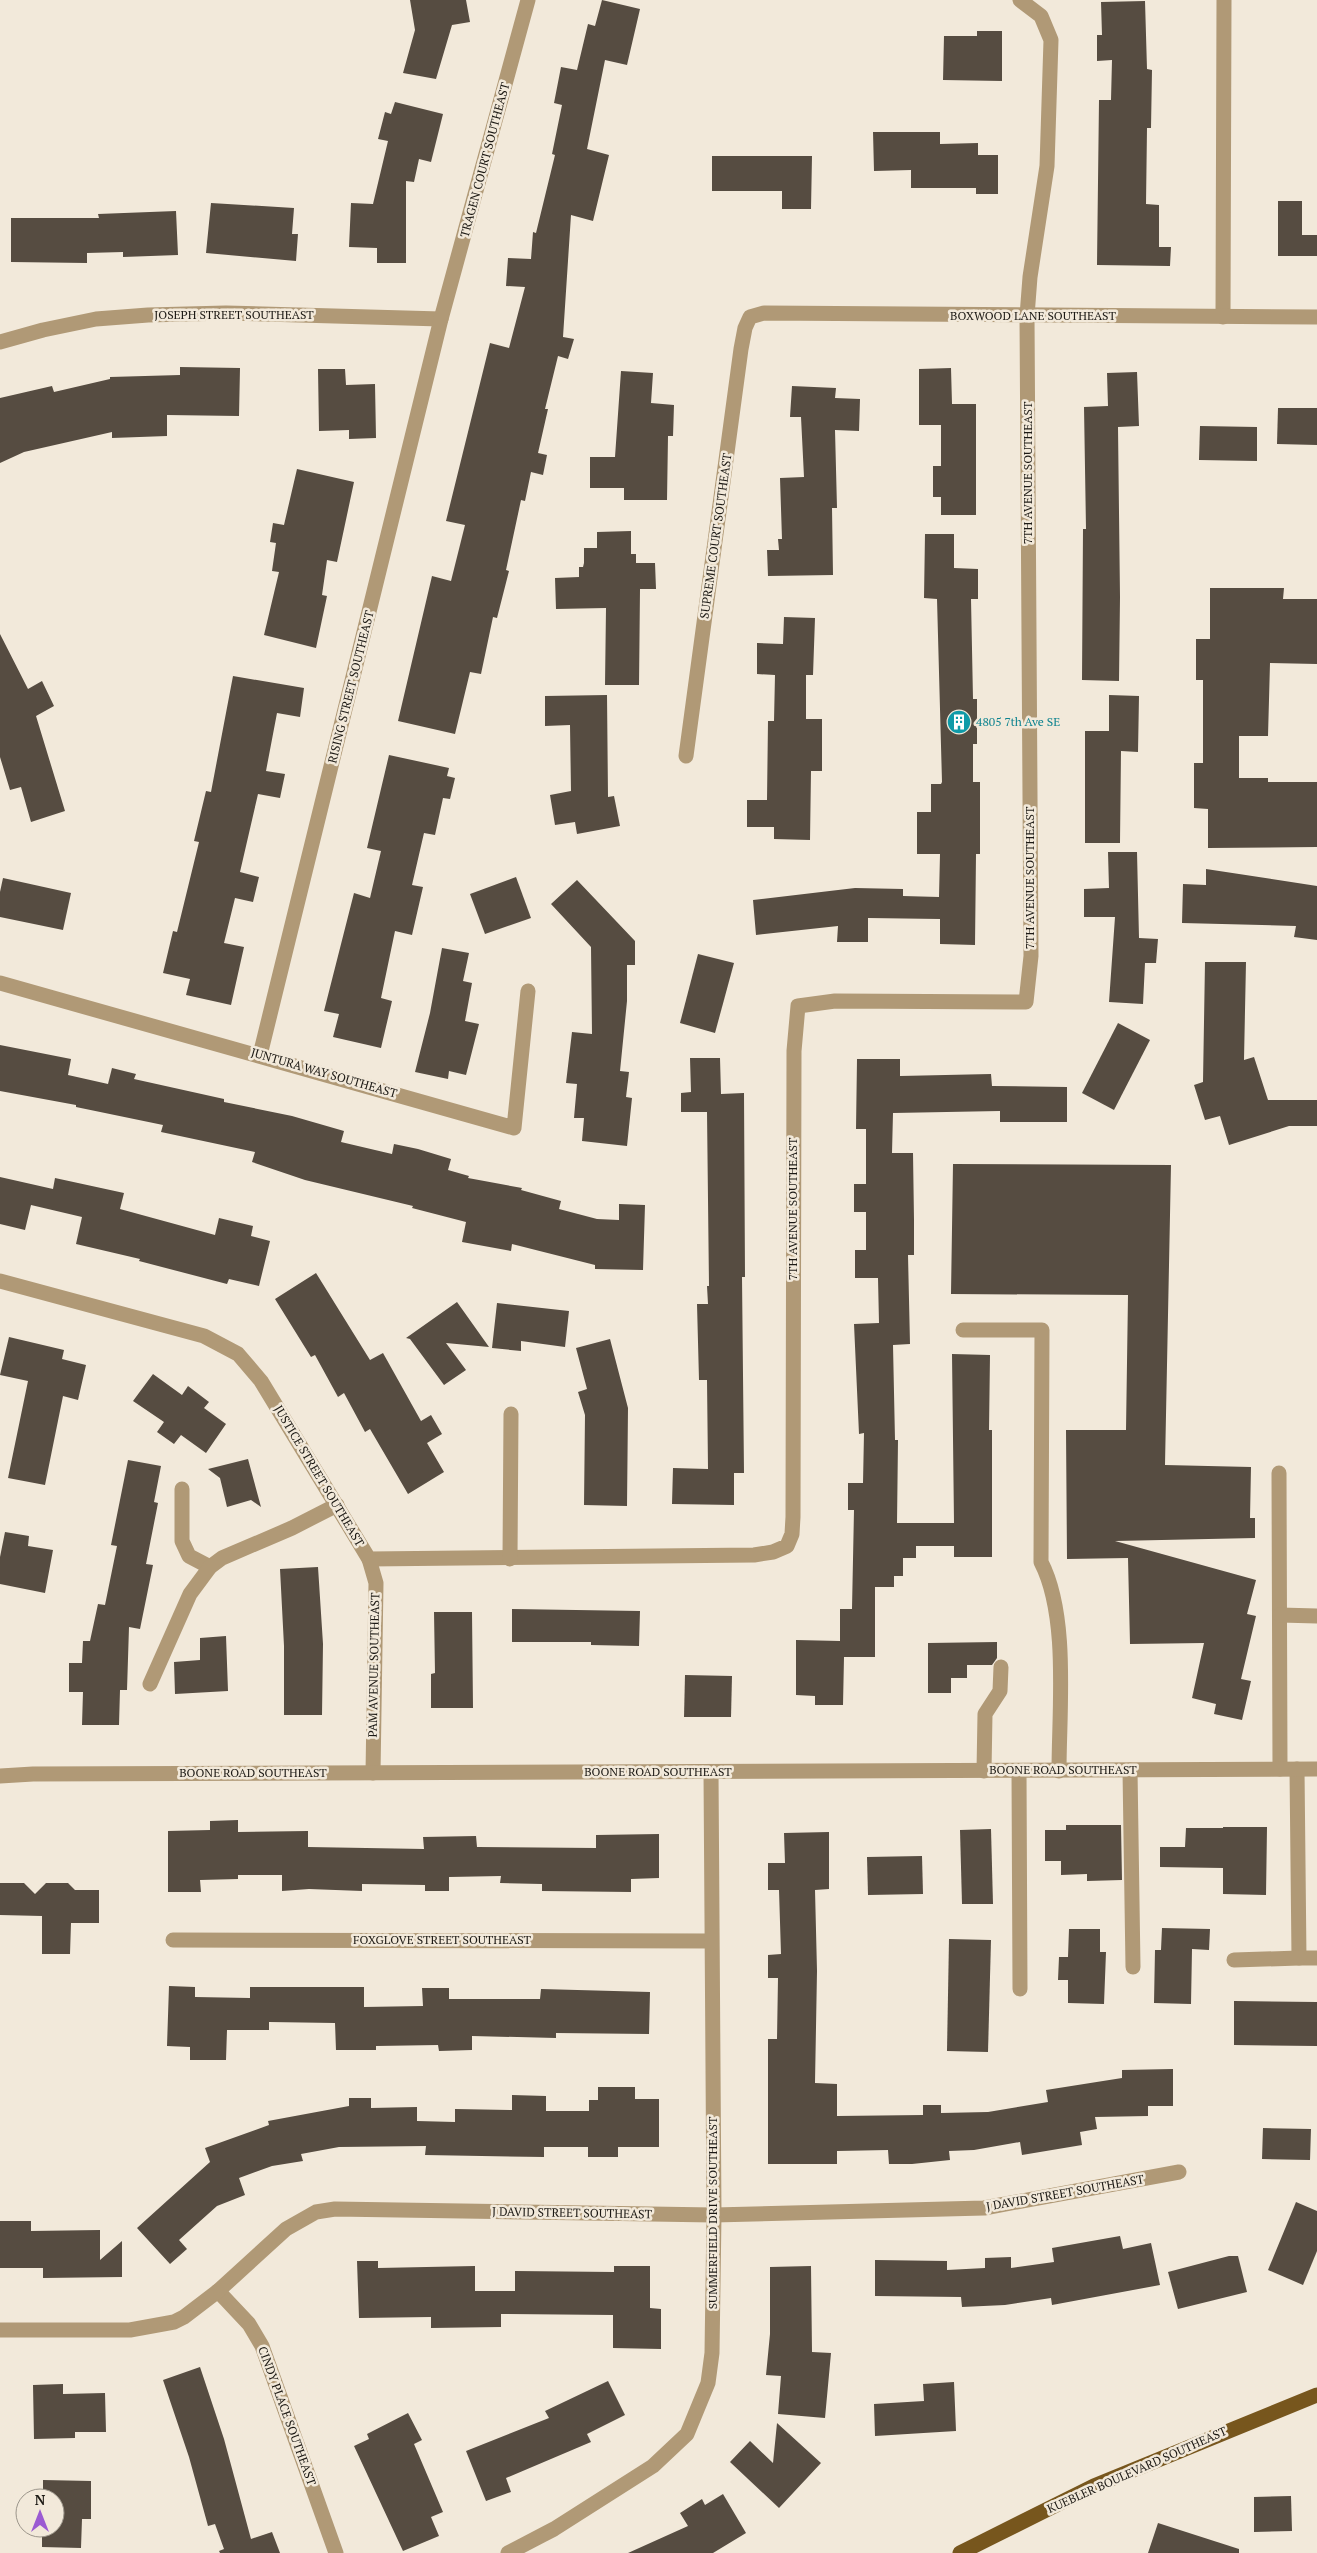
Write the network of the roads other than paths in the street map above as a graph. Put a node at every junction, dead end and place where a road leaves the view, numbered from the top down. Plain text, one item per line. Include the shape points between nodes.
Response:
1 (528, 0) edge
2 (1020, 0) edge
3 (1224, 0) edge
4 (1026, 316) junction
5 (1223, 317) junction
6 (1317, 317) edge
7 (750, 318) joint
8 (441, 319) junction
9 (0, 342) edge
10 (686, 756) dead end
11 (0, 982) edge
12 (528, 991) dead end
13 (260, 1055) junction
14 (0, 1281) edge
15 (963, 1330) dead end
16 (511, 1414) dead end
17 (1279, 1473) dead end
18 (182, 1489) dead end
19 (336, 1504) junction
20 (787, 1546) joint
21 (370, 1558) junction
22 (510, 1559) junction
23 (210, 1567) junction
24 (1280, 1615) junction
25 (1317, 1616) edge
26 (1001, 1666) dead end
27 (150, 1684) dead end
28 (1280, 1769) junction
29 (1297, 1769) junction
30 (1317, 1769) edge
31 (984, 1770) junction
32 (1019, 1770) junction
33 (1059, 1770) junction
34 (1130, 1770) junction
35 (711, 1772) junction
36 (373, 1773) junction
37 (0, 1776) edge
38 (173, 1940) dead end
39 (711, 1941) junction
40 (1299, 1958) junction
41 (1317, 1958) edge
42 (1234, 1960) dead end
43 (1133, 1967) dead end
44 (1020, 1989) dead end
45 (1179, 2172) dead end
46 (714, 2215) junction
47 (218, 2290) junction
48 (0, 2330) edge
49 (1317, 2395) edge
50 (336, 2553) edge
51 (508, 2553) edge
52 (960, 2553) edge

1 - 8 street, TRAGEN COURT SOUTHEAST
2 - 4 street, 7TH AVENUE SOUTHEAST via 1042,16 1051,40 1047,166
3 - 5 street
4 - 5 street, BOXWOOD LANE SOUTHEAST
4 - 7 street, BOXWOOD LANE SOUTHEAST via 764,313
4 - 20 street, 7TH AVENUE SOUTHEAST via 1031,956 1026,1002 835,1002 798,1006 794,1052 793,1517
5 - 6 street, BOXWOOD LANE SOUTHEAST
7 - 10 street, SUPREME COURT SOUTHEAST via 741,348
8 - 9 street, JOSEPH STREET SOUTHEAST via 226,313 148,315 96,320
8 - 13 street, RISING STREET SOUTHEAST
11 - 13 street, JUNTURA WAY SOUTHEAST
12 - 13 street, JUNTURA WAY SOUTHEAST via 514,1128
14 - 19 street, JUSTICE STREET SOUTHEAST via 204,1336 238,1354 261,1381
15 - 33 street via 1042,1330 1041,1562 1050,1578 1059,1636
16 - 22 street
17 - 24 street
18 - 23 street via 182,1541 189,1556
19 - 21 street, JUSTICE STREET SOUTHEAST
19 - 23 street via 292,1528 222,1558
20 - 22 street, JUSTICE STREET SOUTHEAST via 754,1555
21 - 22 street, JUSTICE STREET SOUTHEAST
21 - 36 street, PAM AVENUE SOUTHEAST via 376,1583
23 - 27 street via 190,1594
24 - 25 street
24 - 28 street
26 - 31 street via 1000,1691 985,1714
28 - 29 street, BOONE ROAD SOUTHEAST
28 - 34 street, BOONE ROAD SOUTHEAST
29 - 30 street, BOONE ROAD SOUTHEAST
29 - 40 street
31 - 32 street, BOONE ROAD SOUTHEAST
31 - 35 street, BOONE ROAD SOUTHEAST
32 - 33 street, BOONE ROAD SOUTHEAST
32 - 44 street
33 - 34 street, BOONE ROAD SOUTHEAST
34 - 43 street
35 - 36 street, BOONE ROAD SOUTHEAST
35 - 39 street, SUMMERFIELD DRIVE SOUTHEAST
36 - 37 street, BOONE ROAD SOUTHEAST
38 - 39 street, FOXGLOVE STREET SOUTHEAST
39 - 46 street, SUMMERFIELD DRIVE SOUTHEAST
40 - 41 street
40 - 42 street
45 - 46 street, J DAVID STREET SOUTHEAST via 984,2208
46 - 47 street, J DAVID STREET SOUTHEAST via 335,2209 316,2212 286,2229
46 - 51 street, SUMMERFIELD DRIVE SOUTHEAST via 712,2353 708,2383 687,2434 653,2466 554,2529
47 - 48 street, J DAVID STREET SOUTHEAST via 184,2317 161,2326 130,2330
47 - 50 street, CINDY PLACE SOUTHEAST via 249,2324 262,2346
49 - 52 main road, KUEBLER BOULEVARD SOUTHEAST via 1094,2486

